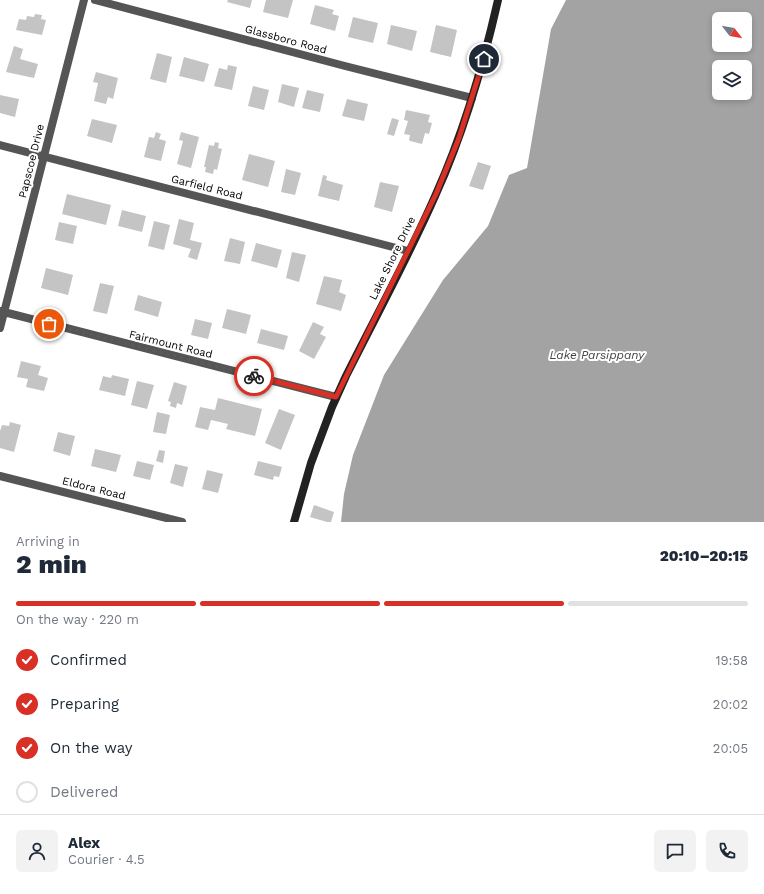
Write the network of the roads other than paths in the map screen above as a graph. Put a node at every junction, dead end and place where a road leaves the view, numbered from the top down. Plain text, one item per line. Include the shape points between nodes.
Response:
1 (84, 0) edge
2 (95, 0) edge
3 (498, 0) edge
4 (472, 98) junction
5 (0, 145) edge
6 (44, 156) junction
7 (408, 251) junction
8 (2, 311) edge
9 (0, 328) edge
10 (336, 397) junction
11 (0, 476) edge
12 (182, 522) edge
13 (294, 522) edge

1 - 6 street, Papscoe Drive
2 - 4 street, Glassboro Road
3 - 4 street, Lake Shore Drive via 488,46
4 - 7 street, Lake Shore Drive via 436,194
5 - 6 street, Garfield Road
6 - 7 street, Garfield Road
6 - 8 street, Papscoe Drive
7 - 10 street, Lake Shore Drive
8 - 9 street, Papscoe Drive
8 - 10 street, Fairmount Road
10 - 13 street, Lake Shore Drive via 311,463
11 - 12 street, Eldora Road

